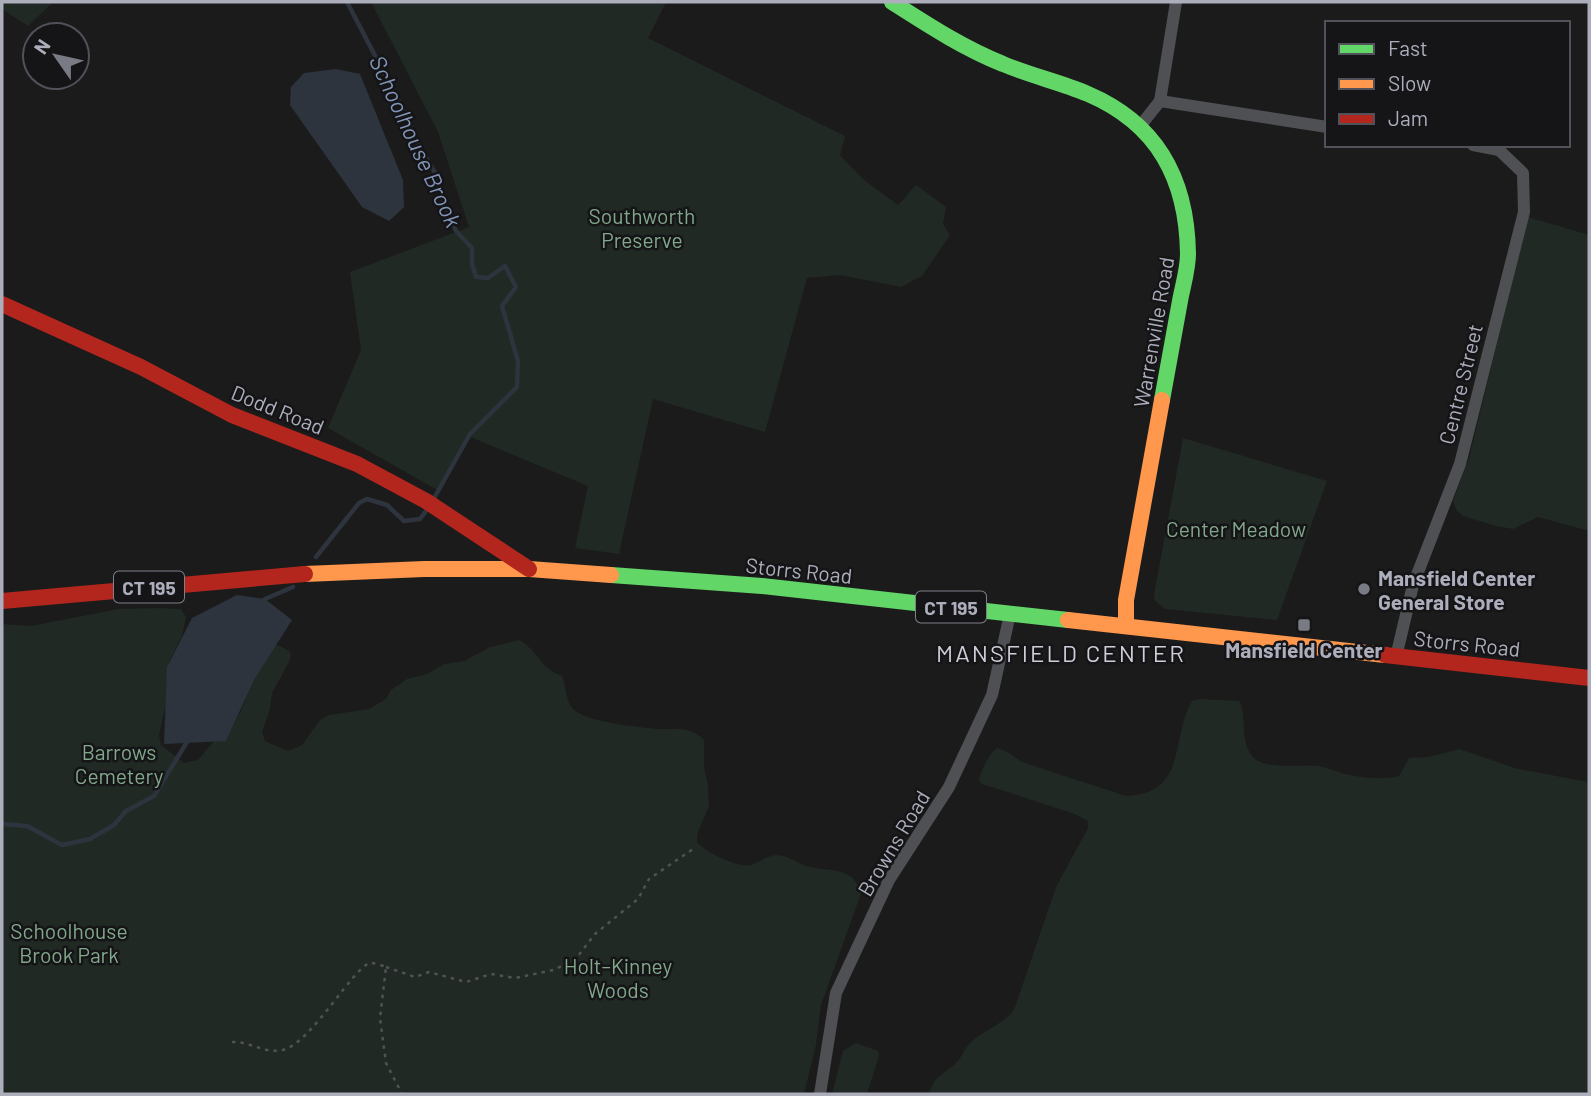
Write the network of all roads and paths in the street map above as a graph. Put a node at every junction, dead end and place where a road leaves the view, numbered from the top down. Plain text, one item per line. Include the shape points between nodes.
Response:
1 (892, 2) edge
2 (1176, 2) edge
3 (1160, 101) junction
4 (1141, 125) junction
5 (1325, 127) edge
6 (1483, 147) edge
7 (2, 304) edge
8 (529, 569) junction
9 (2, 601) edge
10 (1010, 614) junction
11 (1126, 625) junction
12 (1395, 657) junction
13 (1589, 678) edge
14 (693, 849) dead end
15 (386, 967) junction
16 (232, 1042) dead end
17 (402, 1094) edge
18 (820, 1094) edge

1 - 4 main road, Warrenville Road via 986,57 1089,95
2 - 3 street
3 - 4 street
3 - 5 street
4 - 11 main road, Warrenville Road via 1172,169 1186,214 1188,257 1126,600
6 - 12 street, Centre Street via 1499,150 1523,173 1524,212 1460,464 1413,585
7 - 8 main road, Dodd Road via 141,367 232,415 358,464 441,510
8 - 9 main road, Storrs Road / CT 195 via 303,574
8 - 10 main road, Storrs Road / CT 195 via 762,586
10 - 11 main road, Storrs Road / CT 195
10 - 18 street, Browns Road via 992,695 949,787 890,880 836,993
11 - 12 main road, Storrs Road / CT 195
12 - 13 main road, Storrs Road / CT 195
14 - 15 path via 649,879 638,899 595,934 575,960 553,970 514,978 491,974 466,982 429,972 415,977
15 - 16 path via 371,963 361,968 331,1008 285,1049
15 - 17 path via 380,1018 386,1063

